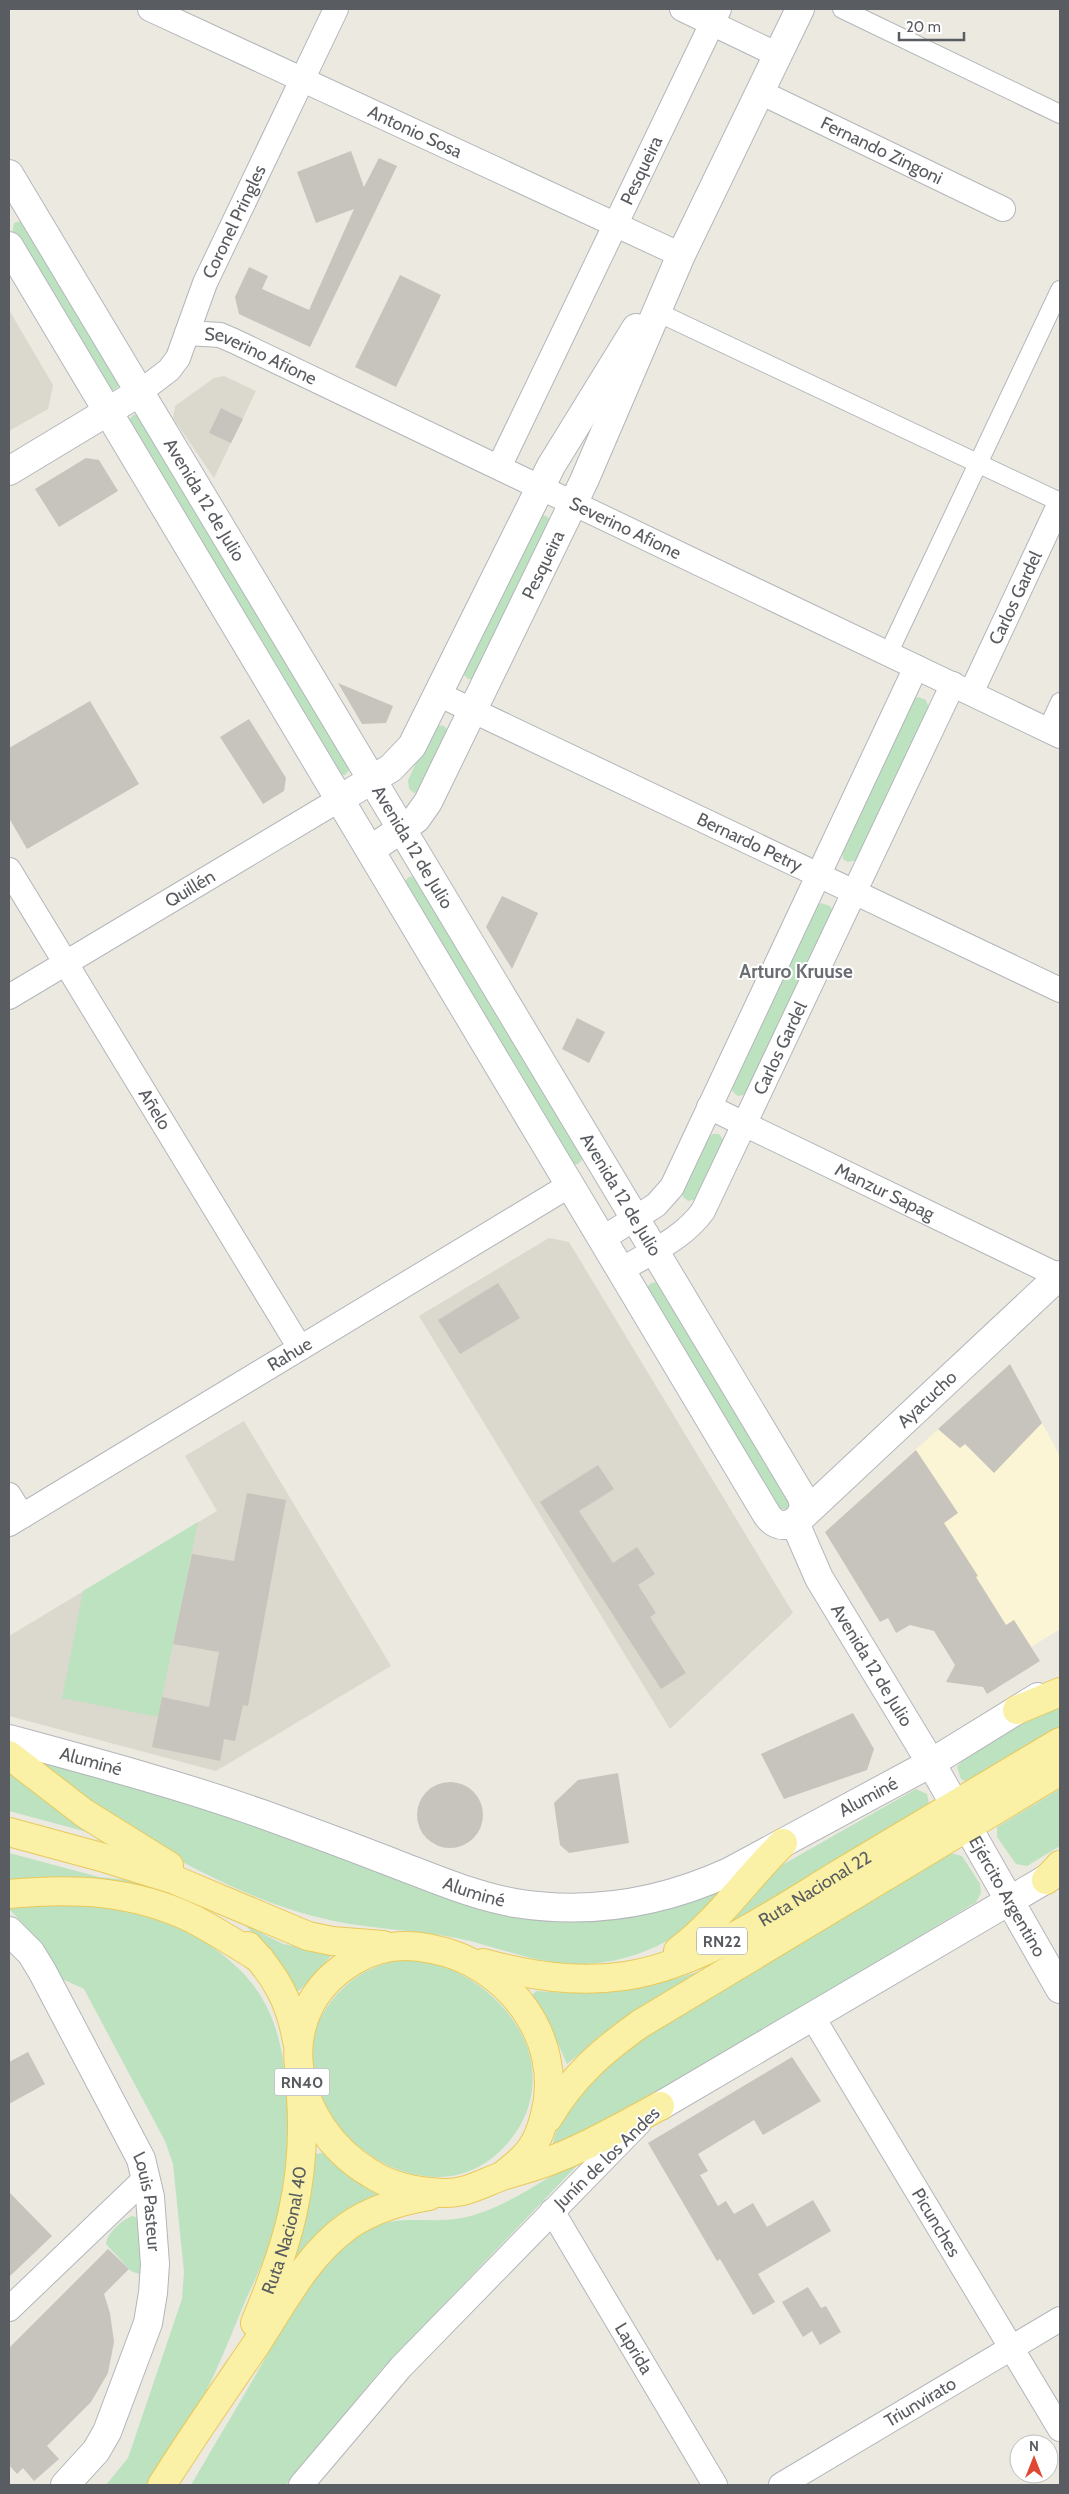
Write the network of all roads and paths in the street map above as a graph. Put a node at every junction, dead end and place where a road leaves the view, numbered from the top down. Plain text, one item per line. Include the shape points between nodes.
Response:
1 (150, 9) edge
2 (336, 9) edge
3 (682, 9) edge
4 (800, 9) edge
5 (842, 9) edge
6 (716, 16) edge
7 (778, 55) junction
8 (302, 79) junction
9 (760, 92) junction
10 (1060, 114) edge
11 (13, 189) edge
12 (1003, 210) dead end
13 (616, 224) junction
14 (9, 246) edge
15 (681, 255) junction
16 (1060, 290) edge
17 (657, 312) junction
18 (187, 333) junction
19 (140, 392) junction
20 (108, 412) junction
21 (978, 464) junction
22 (499, 467) junction
23 (9, 471) edge
24 (540, 487) junction
25 (573, 503) junction
26 (1060, 503) edge
27 (888, 654) junction
28 (916, 667) junction
29 (962, 689) junction
30 (438, 694) junction
31 (1060, 702) edge
32 (472, 710) junction
33 (1054, 733) edge
34 (372, 780) junction
35 (340, 800) junction
36 (402, 830) junction
37 (370, 850) junction
38 (9, 870) edge
39 (818, 875) junction
40 (855, 892) junction
41 (66, 963) junction
42 (1060, 990) edge
43 (9, 997) edge
44 (709, 1107) junction
45 (745, 1124) junction
46 (570, 1185) junction
47 (634, 1219) junction
48 (602, 1239) junction
49 (653, 1251) junction
50 (621, 1270) junction
51 (1060, 1276) edge
52 (300, 1348) junction
53 (9, 1495) edge
54 (15, 1520) edge
55 (795, 1523) junction
56 (1060, 1684) edge
57 (1060, 1692) edge
58 (1017, 1710) junction
59 (9, 1739) edge
60 (1060, 1742) edge
61 (9, 1756) edge
62 (930, 1763) junction
63 (1060, 1772) edge
64 (961, 1816) junction
65 (9, 1832) edge
66 (783, 1843) junction
67 (132, 1866) junction
68 (1055, 1872) edge
69 (9, 1894) edge
70 (1009, 1902) junction
71 (238, 1906) junction
72 (9, 1931) edge
73 (398, 1946) junction
74 (462, 1957) junction
75 (260, 1959) junction
76 (656, 1968) junction
77 (1060, 1989) edge
78 (812, 2016) junction
79 (299, 2059) junction
80 (660, 2106) junction
81 (542, 2127) junction
82 (502, 2176) junction
83 (147, 2177) junction
84 (445, 2193) junction
85 (552, 2211) junction
86 (9, 2309) edge
87 (1060, 2319) edge
88 (1012, 2348) junction
89 (230, 2382) junction
90 (1060, 2429) edge
91 (184, 2450) junction
92 (307, 2483) edge
93 (65, 2485) edge
94 (162, 2485) edge
95 (171, 2485) edge
96 (716, 2485) edge
97 (781, 2485) edge

1 - 8 street, Antonio Sosa
2 - 8 street, Coronel Pringles
3 - 6 street
4 - 7 street, Pesqueira
5 - 10 street
6 - 7 street
6 - 13 street, Pesqueira
7 - 9 street, Pesqueira
8 - 13 street, Antonio Sosa
8 - 18 street, Coronel Pringles via 205,282
9 - 12 street, Fernando Zingoni
9 - 15 street, Pesqueira
11 - 19 street, Avenida 12 de Julio
13 - 15 street, Antonio Sosa
13 - 22 street, Pesqueira
14 - 20 street, Avenida 12 de Julio
15 - 17 street, Pesqueira
15 - 24 street, Pesqueira
16 - 21 street
17 - 21 street
17 - 25 street, Pesqueira
18 - 19 street, Coronel Pringles via 169,370
18 - 22 street, Severino Afione via 220,335 234,341
19 - 20 street, Coronel Pringles
19 - 34 street, Avenida 12 de Julio
20 - 23 street, Coronel Pringles
20 - 35 street, Avenida 12 de Julio
21 - 26 street
21 - 27 street
22 - 24 street, Severino Afione
24 - 25 street, Severino Afione
24 - 30 street, Pesqueira
25 - 27 street, Severino Afione
25 - 32 street, Pesqueira
26 - 29 street, Carlos Gardel
27 - 28 street, Severino Afione
28 - 29 street, Severino Afione
28 - 39 street
29 - 33 street, Severino Afione
29 - 40 street, Carlos Gardel
30 - 32 street, Bernardo Petry
30 - 34 street, Pesqueira via 406,754
31 - 33 street
32 - 36 street, Pesqueira via 428,802 416,819
32 - 39 street, Bernardo Petry
34 - 35 street, Quillén
34 - 36 street, Avenida 12 de Julio
35 - 37 street, Avenida 12 de Julio
35 - 41 street, Quillén
36 - 37 street, Pesqueira
36 - 47 street, Avenida 12 de Julio
37 - 46 street, Avenida 12 de Julio
38 - 41 street, Añelo
39 - 40 street, Bernardo Petry
39 - 44 street
40 - 42 street, Bernardo Petry
40 - 45 street, Carlos Gardel
41 - 43 street, Quillén
41 - 52 street, Añelo
44 - 45 street, Manzur Sapag
44 - 47 street via 667,1194
45 - 49 street, Carlos Gardel via 703,1212 687,1229
45 - 51 street, Manzur Sapag
46 - 48 street, Avenida 12 de Julio
46 - 52 street, Rahue
47 - 48 street
47 - 49 street, Avenida 12 de Julio
48 - 50 street, Avenida 12 de Julio
49 - 50 street, Carlos Gardel
49 - 55 street, Avenida 12 de Julio via 802,1497 804,1508
50 - 55 street, Avenida 12 de Julio via 767,1515 776,1524
51 - 55 street, Ayacucho
52 - 54 street, Rahue
53 - 54 street
55 - 62 street, Avenida 12 de Julio via 819,1578
56 - 58 street, Aluminé
57 - 58 main road
58 - 62 street, Aluminé
59 - 66 street, Aluminé via 237,1806 456,1887 515,1903 574,1908 641,1901 701,1885
60 - 64 main road, Ruta Nacional 22 / RN22
61 - 71 main road via 108,1829
62 - 64 street, Avenida 12 de Julio
62 - 66 street, Aluminé
63 - 64 main road, Ruta Nacional 22 / RN22
64 - 70 street, Ejército Argentino
64 - 76 main road, Ruta Nacional 22 / RN22 via 711,1947
64 - 81 main road, Ruta Nacional 22 / RN22 via 624,2035 576,2077
65 - 67 main road, Ruta Nacional 40 / RN40
66 - 76 main road via 701,1933
67 - 71 main road, Ruta Nacional 40 / RN40
67 - 75 main road, Ruta Nacional 40 / RN40 via 196,1901
68 - 70 street, Junín de los Andes
69 - 75 main road via 69,1890 133,1898 194,1919
70 - 77 street, Ejército Argentino
70 - 78 street, Junín de los Andes
71 - 73 main road, Ruta Nacional 40 / RN40 via 308,1936
72 - 83 street, Louis Pasteur via 31,1953 42,1971 134,2144
73 - 74 main road, RN40 via 417,1946
73 - 79 main road, RN40 via 362,1956 330,1978 308,2009 301,2028
74 - 76 main road, Ruta Nacional 22 / RN22 via 540,1977 570,1980 627,1976
74 - 81 main road, RN40 via 484,1968 501,1982 530,2017 541,2038 550,2080
75 - 79 main road, Ruta Nacional 40 / RN40 via 287,1999
78 - 80 street, Junín de los Andes
78 - 88 street, Picunches
79 - 84 main road, RN40 via 304,2095 314,2118 348,2157 394,2185
79 - 89 main road, Ruta Nacional 40 / RN40 via 303,2136 298,2196 269,2289
80 - 82 main road via 566,2155
80 - 85 street, Junín de los Andes via 636,2125
81 - 82 main road, RN40 via 531,2149
82 - 84 main road, RN40 via 464,2191
83 - 86 street
83 - 93 street, Louis Pasteur via 155,2264 148,2323 107,2432 96,2451
84 - 89 main road, Ruta Nacional 40 / RN40 via 384,2207 347,2226 307,2269
85 - 92 street, Junín de los Andes via 401,2367
85 - 96 street, Laprida
87 - 88 street, Triunvirato
88 - 90 street, Picunches
88 - 97 street, Triunvirato
89 - 91 main road, Ruta Nacional 40 / RN40
91 - 94 main road, Ruta Nacional 40 / RN40
91 - 95 main road

